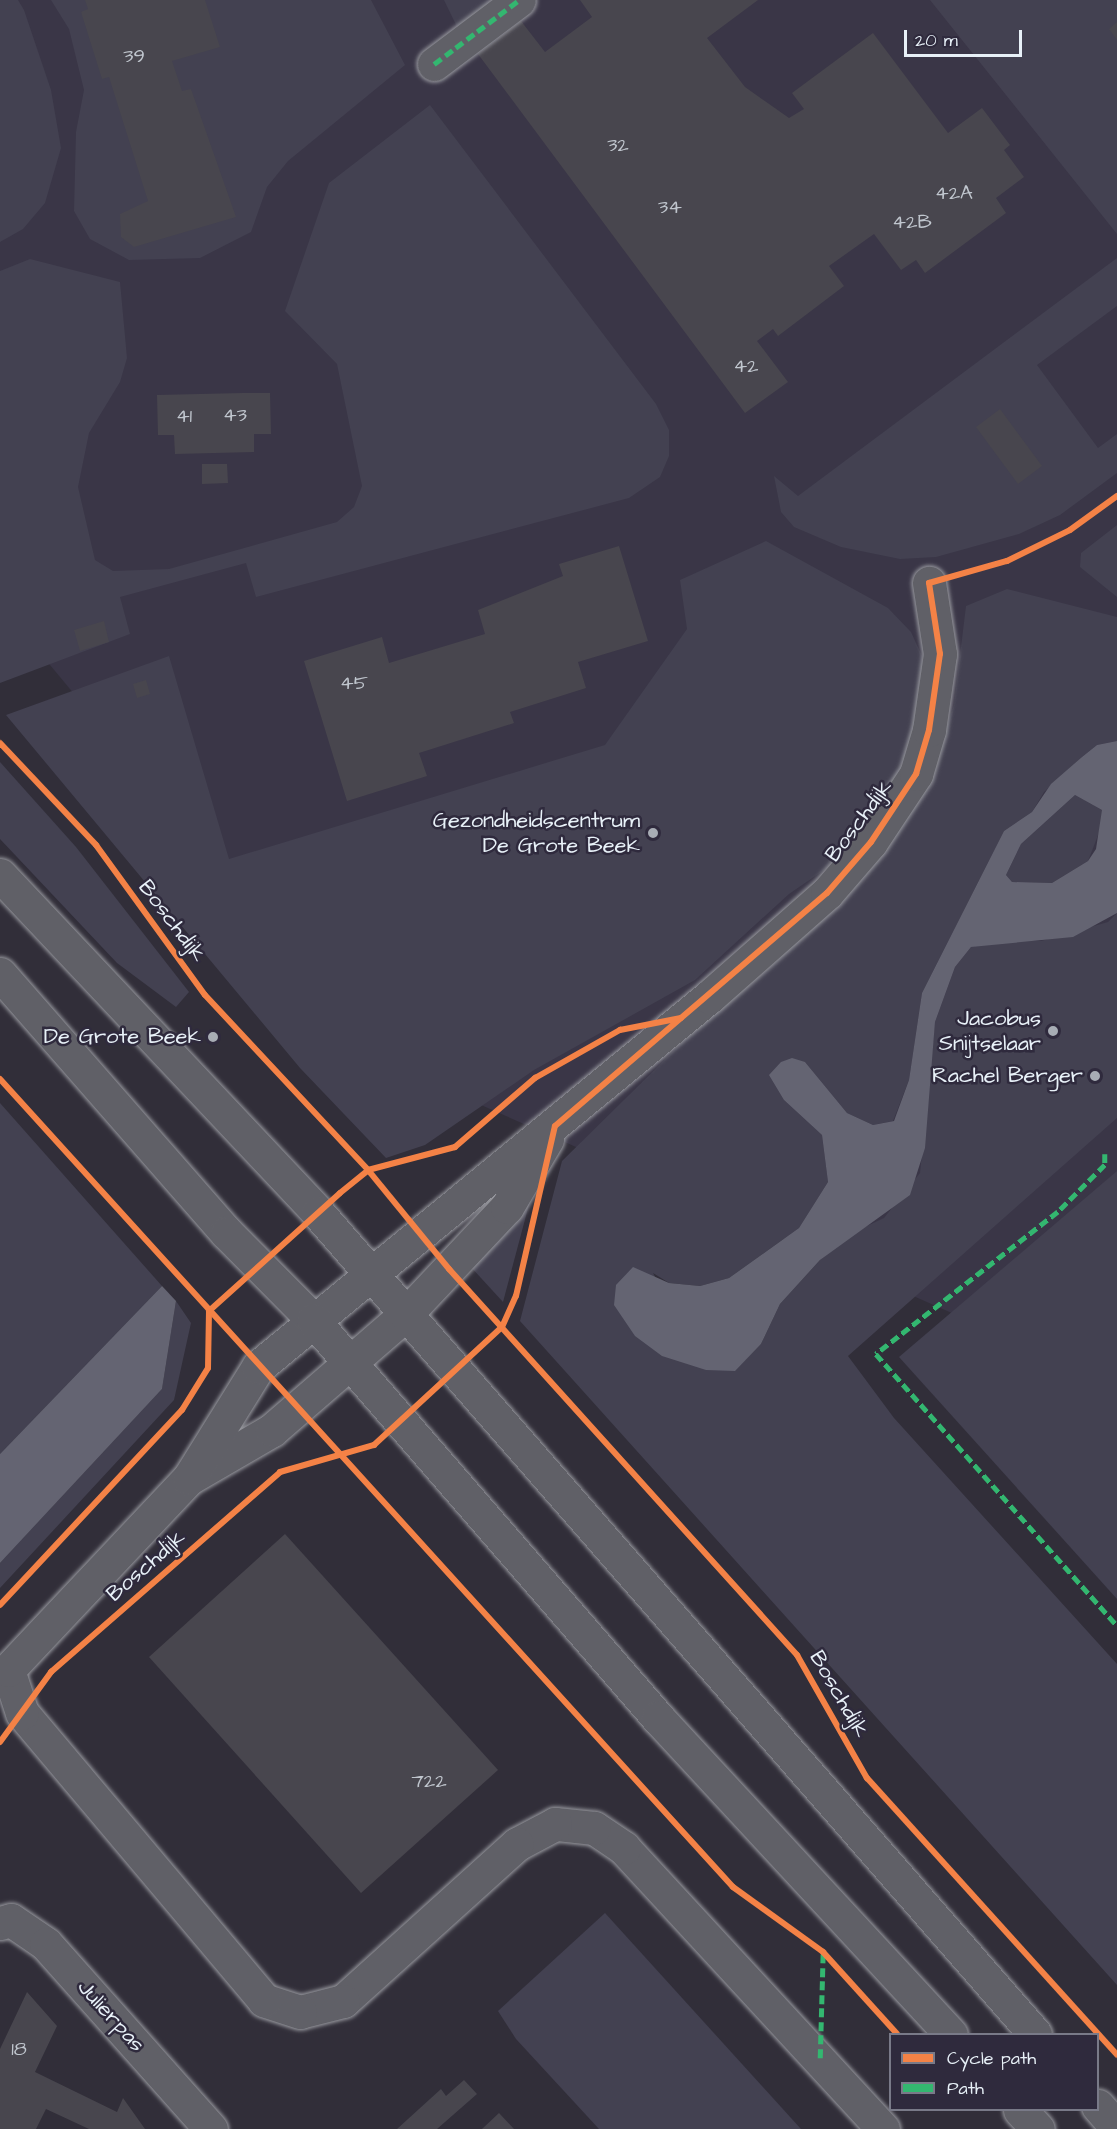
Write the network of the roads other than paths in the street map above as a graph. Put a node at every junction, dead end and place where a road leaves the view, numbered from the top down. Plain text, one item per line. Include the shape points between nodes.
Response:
1 (519, 0) edge
2 (434, 64) dead end
3 (929, 583) dead end
4 (0, 875) edge
5 (0, 974) edge
6 (555, 1126) junction
7 (370, 1273) junction
8 (406, 1314) junction
9 (313, 1320) junction
10 (350, 1363) junction
11 (189, 1478) junction
12 (0, 1923) edge
13 (950, 2033) edge
14 (1034, 2033) edge
15 (1099, 2107) edge
16 (1022, 2111) edge
17 (1117, 2128) edge
18 (211, 2129) edge
19 (883, 2129) edge
20 (1038, 2129) edge

1 - 2 street
3 - 6 street, Boschdijk via 940,654 929,730 916,774 871,842 826,894 765,949
4 - 7 street
5 - 9 street via 227,1233
6 - 7 street, Boschdijk
6 - 8 street, Boschdijk via 507,1208
7 - 8 street
7 - 9 street, Boschdijk
8 - 10 street, Boschdijk
8 - 14 street
9 - 10 street
9 - 11 street, Boschdijk via 258,1367
10 - 11 street, Boschdijk via 272,1430
10 - 13 street via 658,1718
11 - 19 street, Boschdijk via 8,1670 22,1713 264,2000 300,2012 343,2001 517,1844 555,1824 594,1828 624,1848
12 - 18 street, Julierpas via 11,1920 46,1944
15 - 17 street
16 - 20 street

